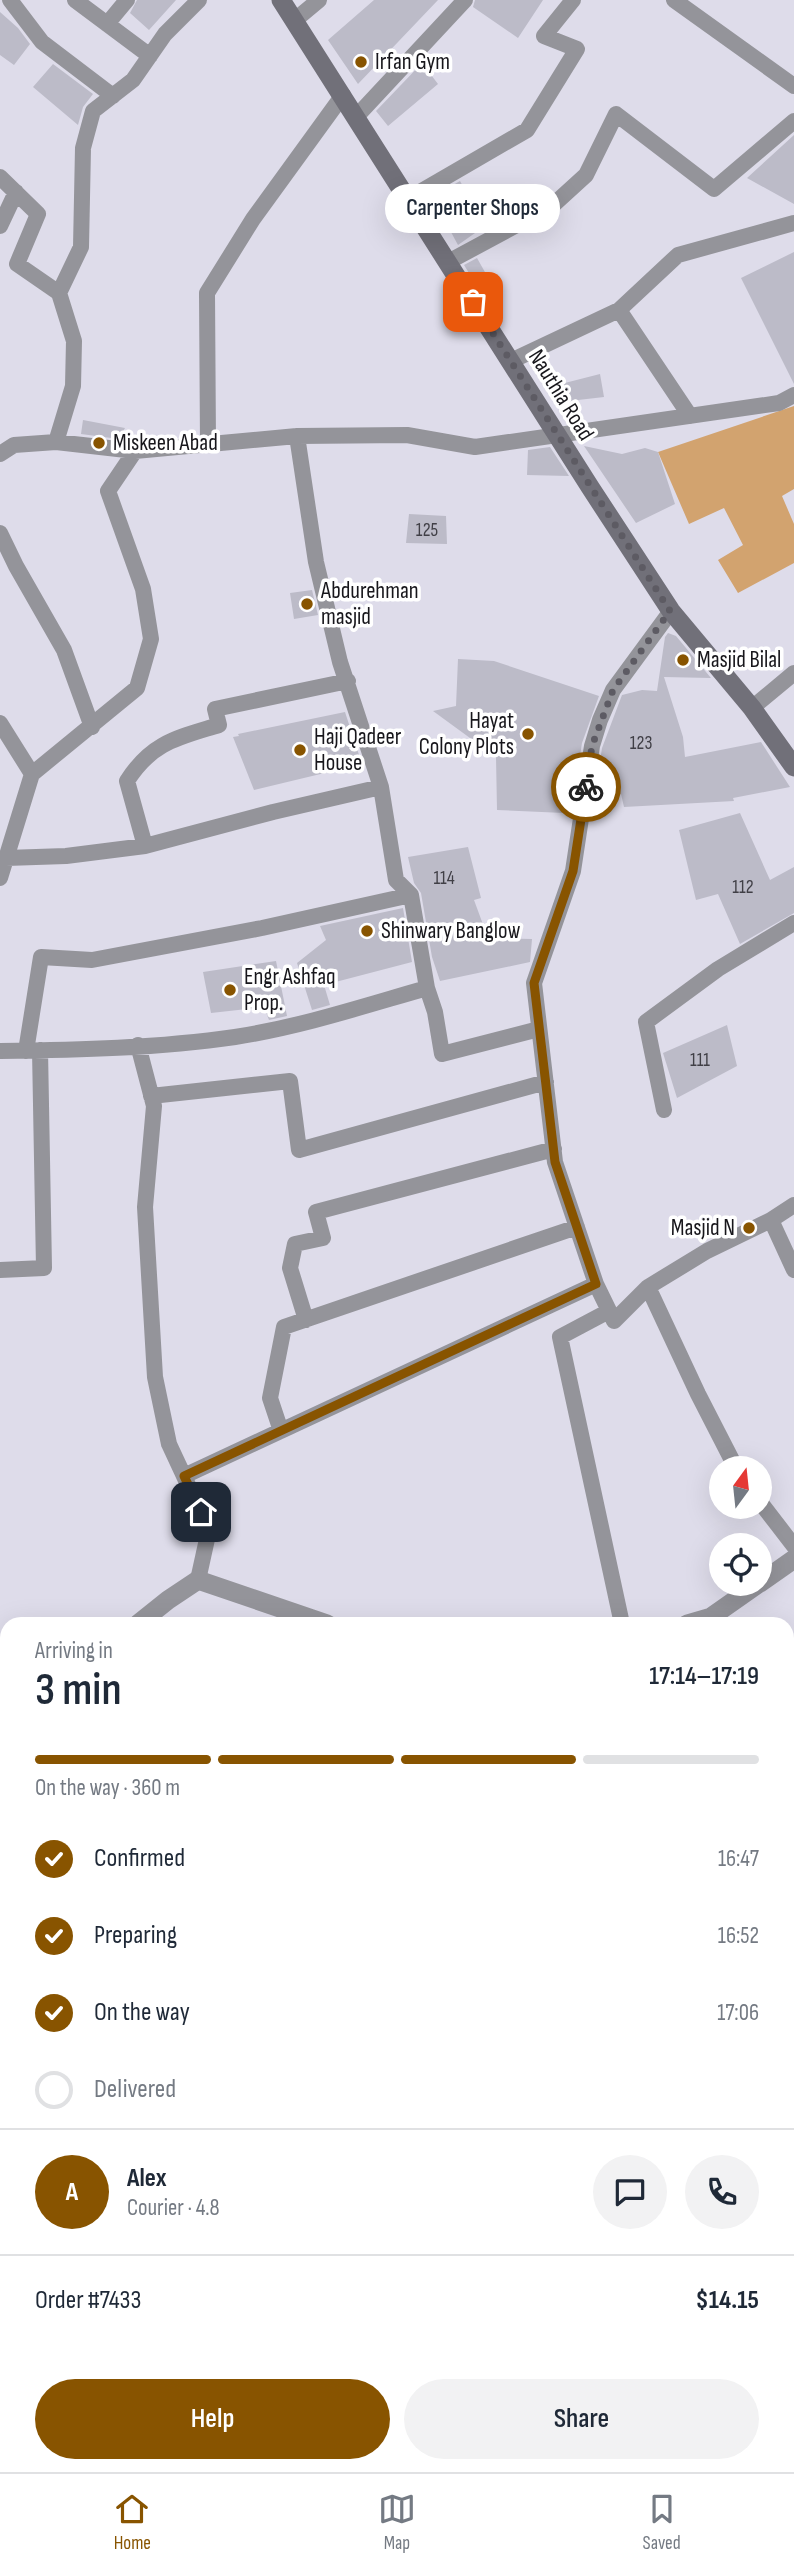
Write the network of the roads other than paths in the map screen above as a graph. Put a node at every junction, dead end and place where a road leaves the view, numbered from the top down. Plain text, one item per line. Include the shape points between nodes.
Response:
1 (10, 0) edge
2 (75, 0) edge
3 (127, 0) edge
4 (199, 0) edge
5 (281, 0) edge
6 (319, 0) edge
7 (465, 0) edge
8 (573, 0) edge
9 (674, 0) edge
10 (295, 20) junction
11 (107, 24) junction
12 (150, 56) junction
13 (794, 86) edge
14 (343, 95) junction
15 (113, 96) junction
16 (356, 117) junction
17 (794, 121) edge
18 (0, 177) edge
19 (16, 192) junction
20 (408, 199) junction
21 (794, 223) edge
22 (0, 226) edge
23 (448, 262) junction
24 (59, 293) junction
25 (619, 310) junction
26 (511, 361) junction
27 (794, 395) edge
28 (690, 416) junction
29 (297, 436) junction
30 (558, 436) junction
31 (56, 442) junction
32 (208, 445) junction
33 (135, 451) junction
34 (0, 454) edge
35 (0, 533) edge
36 (670, 611) junction
37 (794, 673) edge
38 (348, 681) junction
39 (752, 708) junction
40 (0, 723) edge
41 (92, 727) junction
42 (794, 767) edge
43 (32, 774) junction
44 (381, 787) junction
45 (145, 846) junction
46 (6, 859) junction
47 (0, 878) edge
48 (411, 895) junction
49 (794, 923) edge
50 (427, 988) junction
51 (540, 1029) junction
52 (138, 1045) junction
53 (0, 1051) edge
54 (33, 1051) junction
55 (546, 1082) junction
56 (151, 1096) junction
57 (664, 1110) dead end
58 (554, 1149) junction
59 (794, 1205) edge
60 (771, 1220) junction
61 (577, 1227) junction
62 (0, 1270) edge
63 (794, 1270) edge
64 (596, 1284) junction
65 (648, 1287) junction
66 (609, 1311) junction
67 (306, 1320) junction
68 (281, 1431) junction
69 (730, 1456) edge
70 (184, 1476) junction
71 (772, 1518) edge
72 (794, 1545) edge
73 (794, 1559) edge
74 (772, 1574) edge
75 (198, 1580) junction
76 (741, 1596) edge
77 (147, 1617) edge
78 (306, 1617) edge
79 (620, 1617) edge
80 (711, 1617) edge

1 - 15 street via 42,42
2 - 11 street
3 - 11 street
4 - 12 street
5 - 10 main road, Nauthia Road
6 - 10 street
7 - 16 street
8 - 20 street via 544,36 577,49 527,130
9 - 13 street
10 - 14 main road, Nauthia Road
11 - 12 street
12 - 15 street via 133,80
14 - 16 main road, Nauthia Road
14 - 32 street via 253,219 207,293
15 - 24 street via 93,111 83,148 80,247
16 - 20 main road, Nauthia Road
17 - 23 street via 714,188 616,114 586,175 552,206
18 - 19 street
19 - 22 street
19 - 24 street via 38,214 17,264
20 - 23 main road, Nauthia Road
21 - 25 street via 678,255
23 - 26 main road, Nauthia Road
24 - 31 street via 74,341 73,386
25 - 26 street
25 - 28 street
26 - 30 main road, Nauthia Road
27 - 28 street via 779,403
28 - 30 street
29 - 30 street via 407,435 475,447
29 - 32 street
29 - 38 street via 316,562
30 - 36 main road, Nauthia Road
31 - 33 street
31 - 34 street via 14,445
32 - 33 street
33 - 41 street via 108,491 143,590 151,639 137,688
35 - 41 street via 64,650
36 - 39 main road, Nauthia Road
36 - 51 street via 613,690 592,746 573,871 534,983
37 - 39 street
38 - 44 street
38 - 45 street via 215,709 219,725 172,739 140,760 127,781
39 - 42 main road, Nauthia Road
40 - 43 street
41 - 43 street
43 - 46 street
44 - 45 street
44 - 48 street via 397,880
45 - 46 street
46 - 47 street
48 - 50 street
48 - 54 street via 92,960 40,957
49 - 57 street via 718,969 646,1021
50 - 51 street via 442,1054
50 - 52 street via 236,1037
51 - 55 street
52 - 54 street
52 - 56 street
53 - 54 street
54 - 62 street via 44,1268
55 - 56 street via 299,1150 290,1081
55 - 58 street
56 - 70 street via 154,1106 145,1207 155,1377 169,1444
58 - 61 street
58 - 67 street via 316,1212 323,1238 295,1244 290,1268
59 - 60 street
60 - 63 street
60 - 65 street
61 - 64 street
61 - 67 street
64 - 66 street
64 - 68 street
65 - 66 street via 614,1321
65 - 69 street
66 - 79 street via 560,1337
67 - 68 street via 284,1328 270,1398
68 - 70 street
70 - 75 street via 209,1531
71 - 72 street
73 - 74 street
75 - 77 street
75 - 78 street
76 - 80 street

